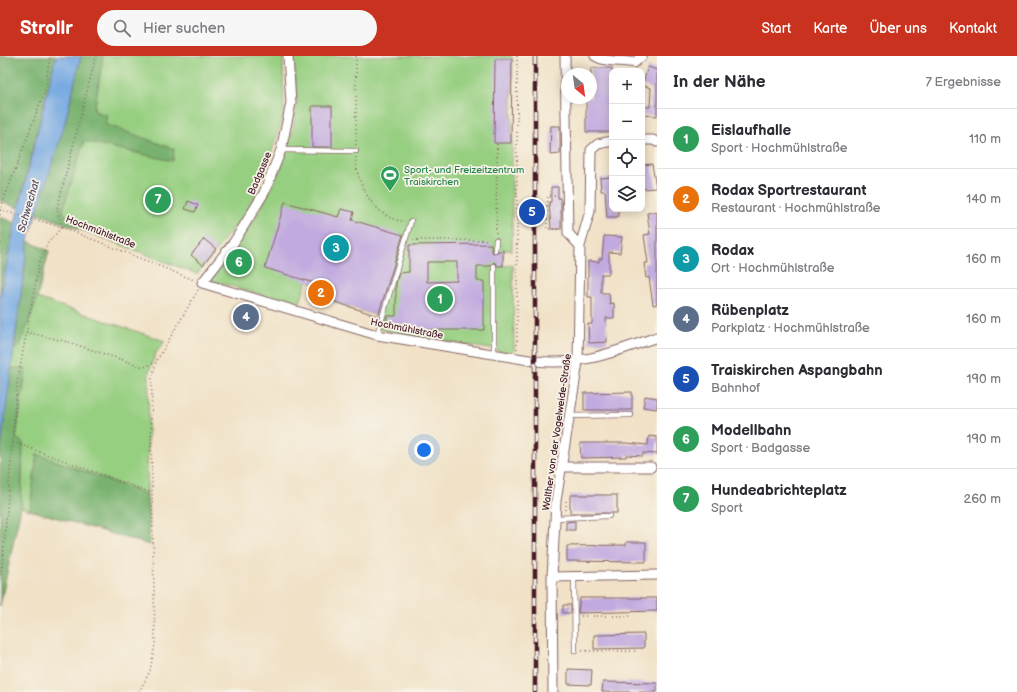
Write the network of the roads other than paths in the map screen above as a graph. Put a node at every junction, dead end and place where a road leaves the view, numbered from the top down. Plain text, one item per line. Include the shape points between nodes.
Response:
1 (288, 56) edge
2 (565, 56) edge
3 (595, 56) edge
4 (642, 56) edge
5 (634, 67) edge
6 (645, 140) edge
7 (609, 142) edge
8 (657, 142) edge
9 (280, 150) junction
10 (356, 151) road end
11 (411, 221) road end
12 (496, 240) road end
13 (580, 246) junction
14 (495, 250) dead end
15 (494, 266) dead end
16 (202, 283) joint
17 (378, 335) junction
18 (657, 337) edge
19 (494, 355) junction
20 (578, 362) junction
21 (631, 415) dead end
22 (569, 416) junction
23 (562, 467) junction
24 (652, 467) dead end
25 (609, 516) dead end
26 (555, 518) junction
27 (657, 575) edge
28 (552, 577) junction
29 (574, 577) junction
30 (575, 651) road end
31 (553, 692) edge

1 - 9 street, Badgasse via 291,103
2 - 13 street via 568,234
3 - 5 street via 604,60 626,61
4 - 5 street
6 - 8 street
7 - 13 street, Walther von der Vogelweide-Straße via 598,144 591,150 590,211
9 - 10 lane
9 - 16 street, Badgasse via 264,193 234,242
11 - 17 lane
12 - 14 lane
13 - 20 street, Walther von der Vogelweide-Straße
15 - 19 lane
16 - 17 street, Hochmühlstraße
17 - 19 street, Hochmühlstraße
18 - 20 street, Hochmühlstraße
19 - 20 street, Hochmühlstraße via 556,363
20 - 22 street, Walther von der Vogelweide-Straße
21 - 22 lane
22 - 23 street, Walther von der Vogelweide-Straße
23 - 24 street
23 - 26 street, Walther von der Vogelweide-Straße
25 - 26 lane
26 - 28 street, Walther von der Vogelweide-Straße
27 - 29 street
28 - 29 street
28 - 31 street, Walther von der Vogelweide-Straße
29 - 30 lane

